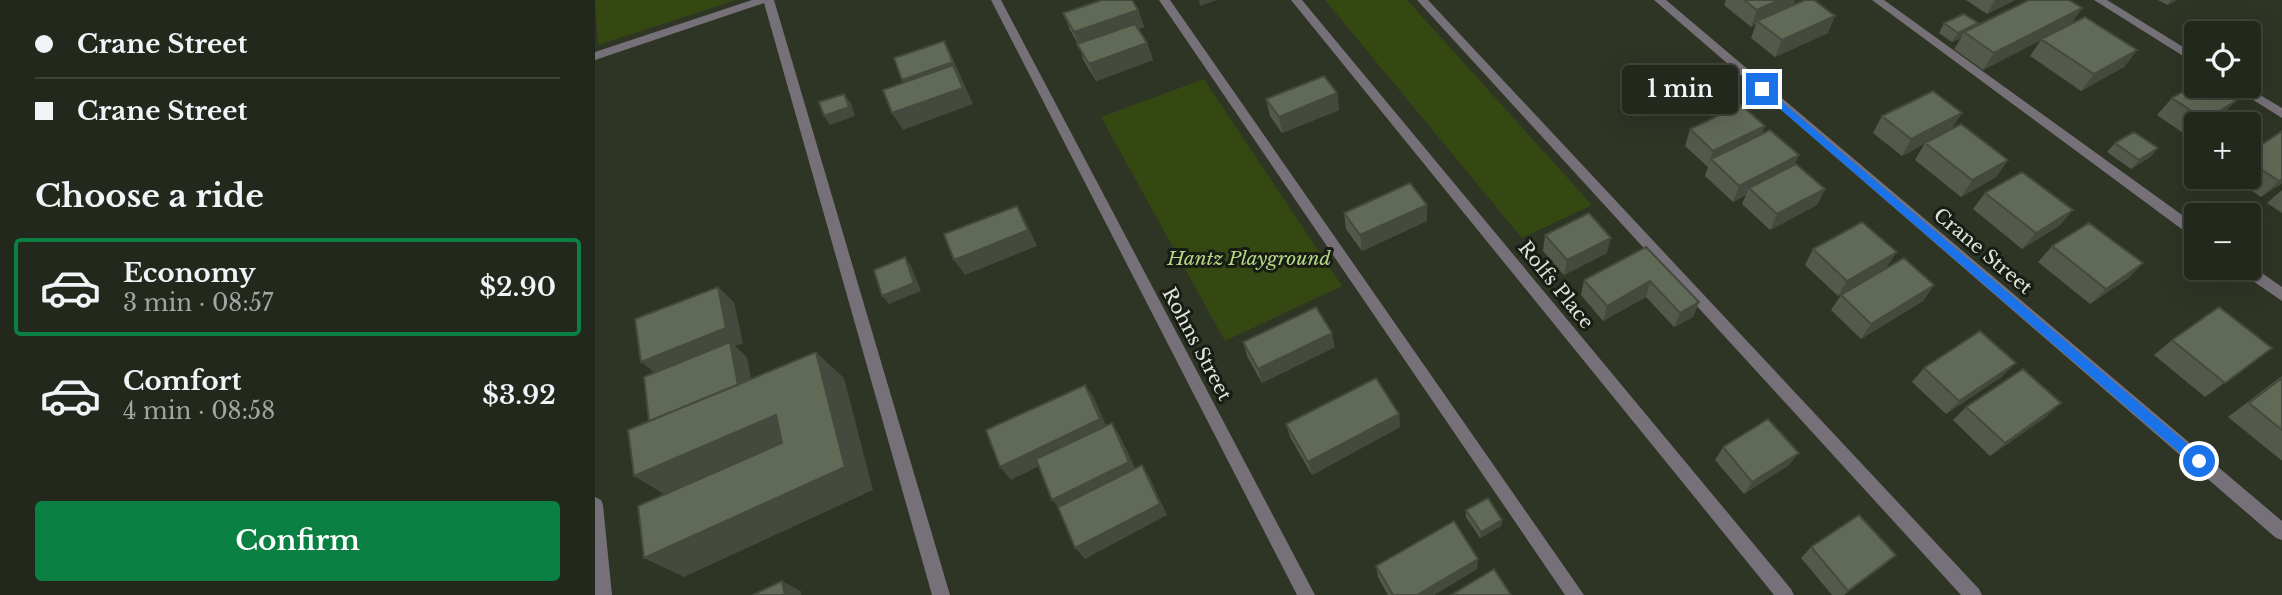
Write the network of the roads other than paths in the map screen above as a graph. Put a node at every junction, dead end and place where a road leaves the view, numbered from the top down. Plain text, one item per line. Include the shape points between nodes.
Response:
1 (763, 0) edge
2 (769, 0) edge
3 (996, 0) edge
4 (1164, 0) edge
5 (1296, 0) edge
6 (1422, 0) edge
7 (1658, 0) edge
8 (1877, 0) edge
9 (2099, 0) edge
10 (2184, 53) edge
11 (595, 56) edge
12 (2256, 98) edge
13 (2282, 114) edge
14 (2184, 223) edge
15 (2261, 280) edge
16 (2282, 295) edge
17 (595, 505) edge
18 (2282, 532) edge
19 (603, 595) edge
20 (941, 595) edge
21 (1306, 595) edge
22 (1574, 595) edge
23 (1785, 595) edge
24 (1973, 595) edge

1 - 11 street
2 - 20 street
3 - 21 street, Rohns Street
4 - 22 street
5 - 23 street, Rolfs Place
6 - 24 street
7 - 18 street, Crane Street
8 - 14 street
9 - 10 street
12 - 13 street
15 - 16 street
17 - 19 street

